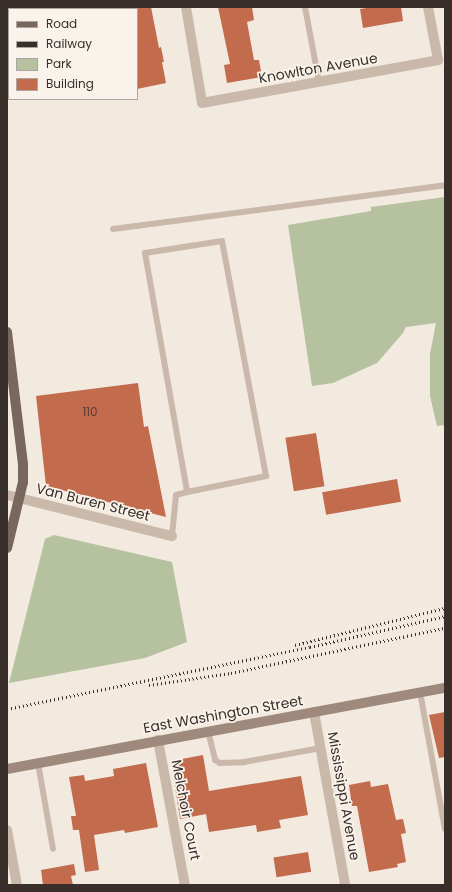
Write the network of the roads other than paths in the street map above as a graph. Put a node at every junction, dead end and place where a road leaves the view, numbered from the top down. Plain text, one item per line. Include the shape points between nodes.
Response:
1 (186, 7) edge
2 (305, 7) edge
3 (428, 7) edge
4 (441, 60) edge
5 (319, 82) junction
6 (445, 185) edge
7 (113, 229) dead end
8 (7, 332) edge
9 (187, 492) junction
10 (7, 495) edge
11 (20, 498) junction
12 (172, 536) joint
13 (7, 548) edge
14 (445, 688) edge
15 (420, 692) junction
16 (314, 712) junction
17 (208, 731) junction
18 (158, 740) junction
19 (321, 748) junction
20 (38, 763) junction
21 (7, 769) edge
22 (7, 830) edge
23 (445, 830) edge
24 (53, 849) dead end
25 (17, 885) edge
26 (185, 885) edge
27 (345, 885) edge

1 - 5 street, Knowlton Avenue via 202,103
2 - 5 lane
3 - 4 street
4 - 5 street, Knowlton Avenue
6 - 7 lane
8 - 11 main road via 23,464
9 - 9 lane via 266,476 222,241 145,253
9 - 12 lane via 176,495
10 - 11 street, Van Buren Street
11 - 12 street, Van Buren Street
11 - 13 main road
14 - 15 street, East Washington Street
15 - 16 street, East Washington Street
15 - 23 lane
16 - 17 street, East Washington Street
16 - 19 street, Mississippi Avenue
17 - 18 street, East Washington Street
17 - 19 lane via 215,760 220,763 244,762
18 - 20 street, East Washington Street
18 - 26 street, Melchoir Court
19 - 27 street, Mississippi Avenue
20 - 21 street, East Washington Street
20 - 24 lane
22 - 25 street

